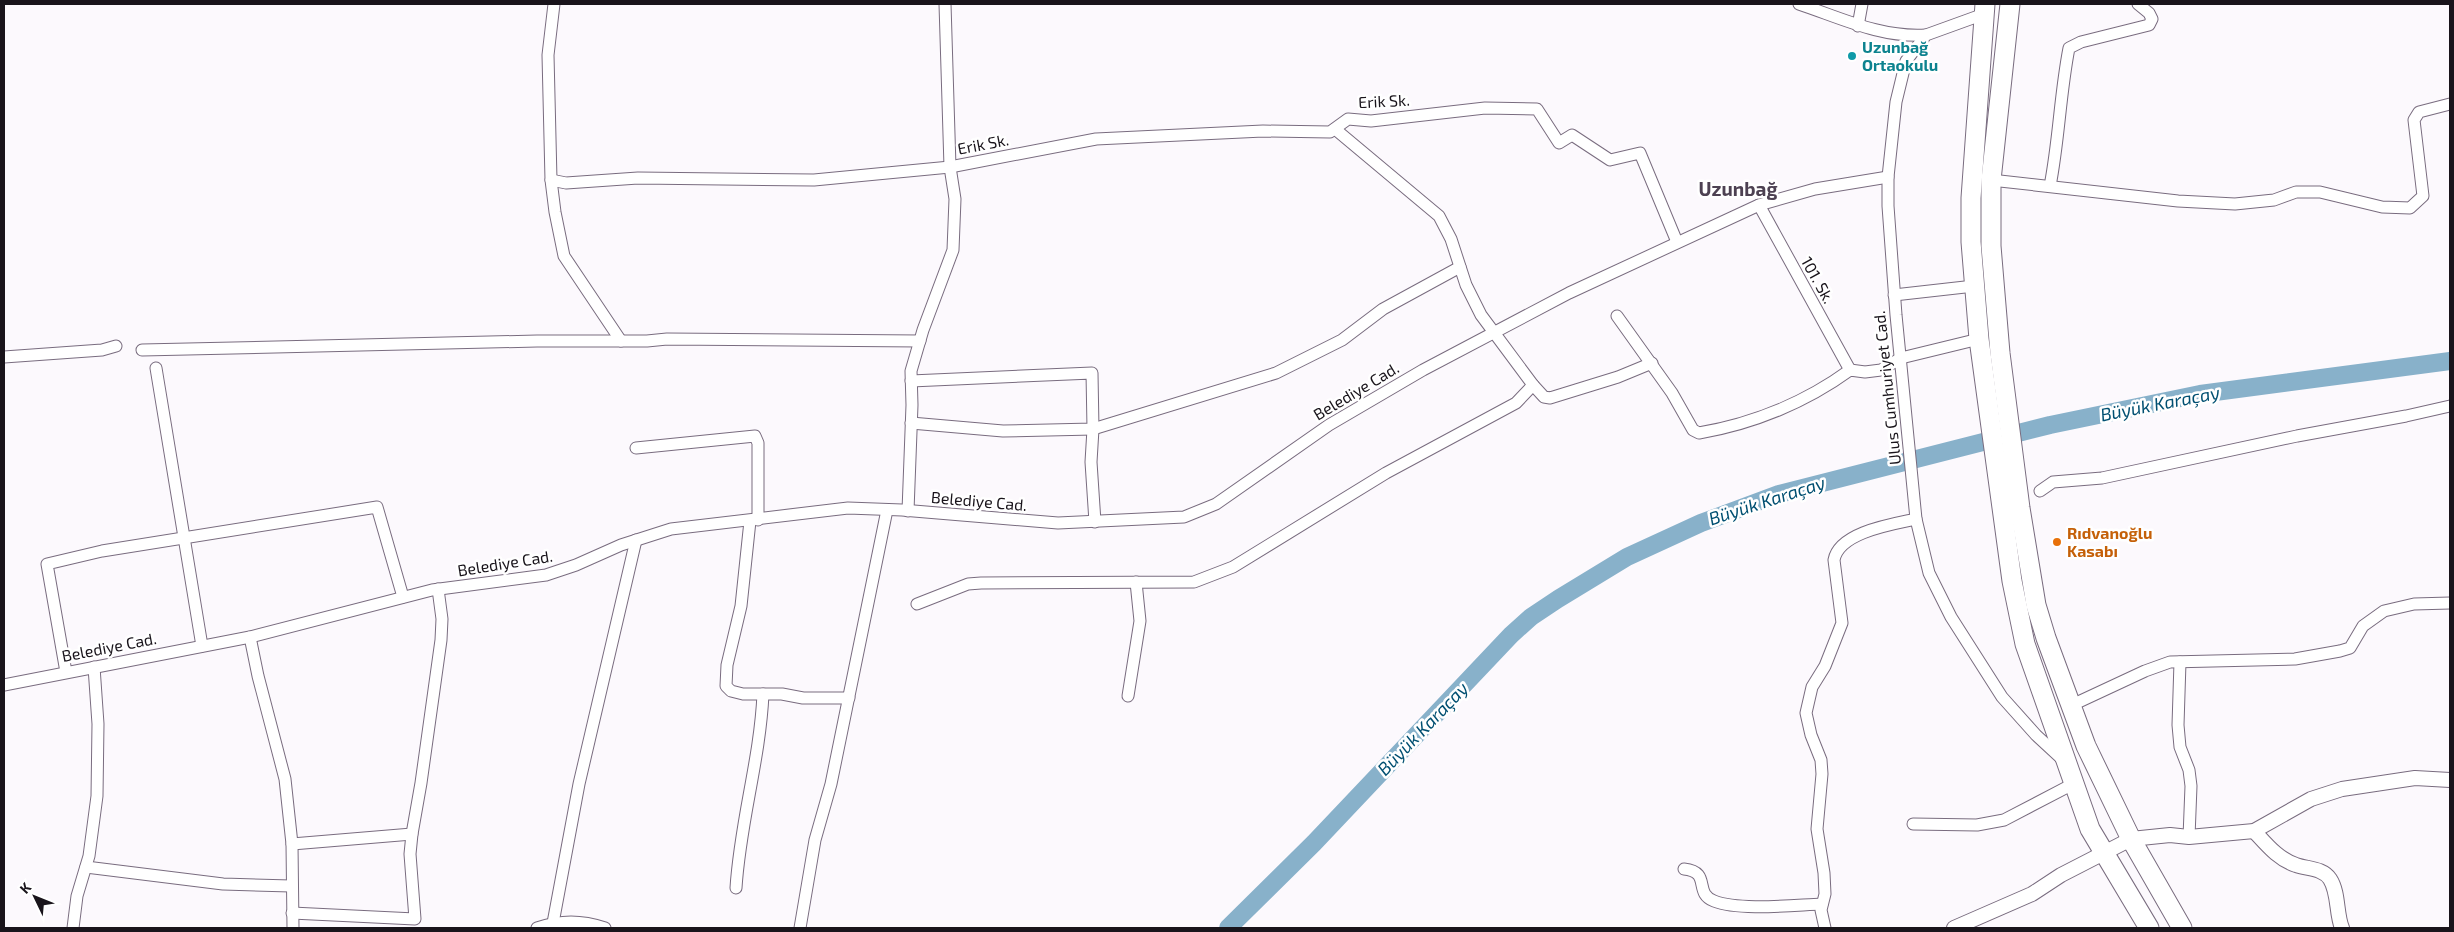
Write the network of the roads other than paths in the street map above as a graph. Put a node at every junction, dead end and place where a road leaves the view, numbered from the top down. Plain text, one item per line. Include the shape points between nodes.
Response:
1 (554, 4) edge
2 (945, 4) edge
3 (1799, 4) edge
4 (1862, 4) edge
5 (2010, 4) edge
6 (2138, 4) edge
7 (1984, 9) edge
8 (1858, 26) junction
9 (1926, 35) junction
10 (2450, 104) edge
11 (1335, 129) junction
12 (950, 167) junction
13 (1888, 177) junction
14 (551, 180) junction
15 (1991, 180) junction
16 (2050, 186) junction
17 (1759, 205) junction
18 (1678, 242) junction
19 (1460, 267) junction
20 (1974, 286) junction
21 (1894, 295) junction
22 (1618, 316) dead end
23 (1494, 332) junction
24 (1979, 339) junction
25 (621, 341) junction
26 (920, 341) junction
27 (116, 346) dead end
28 (142, 350) dead end
29 (4, 357) edge
30 (1901, 358) junction
31 (1652, 363) junction
32 (156, 368) dead end
33 (1850, 370) junction
34 (911, 381) junction
35 (1533, 385) junction
36 (2450, 406) edge
37 (912, 423) junction
38 (1093, 429) junction
39 (636, 448) dead end
40 (2040, 491) dead end
41 (887, 510) junction
42 (908, 511) junction
43 (1916, 519) junction
44 (754, 521) junction
45 (1095, 522) junction
46 (183, 538) junction
47 (636, 540) junction
48 (1136, 582) junction
49 (438, 589) junction
50 (403, 597) junction
51 (2450, 603) edge
52 (917, 604) dead end
53 (250, 637) junction
54 (202, 646) junction
55 (2180, 662) junction
56 (94, 666) junction
57 (66, 672) junction
58 (4, 685) edge
59 (763, 694) junction
60 (1128, 696) dead end
61 (849, 698) junction
62 (2072, 705) junction
63 (2064, 761) junction
64 (2450, 780) edge
65 (2073, 784) junction
66 (1913, 824) dead end
67 (2254, 831) junction
68 (412, 834) junction
69 (2189, 837) junction
70 (2131, 839) junction
71 (292, 844) junction
72 (2103, 852) junction
73 (86, 867) junction
74 (1684, 869) dead end
75 (292, 886) junction
76 (736, 888) dead end
77 (1822, 904) junction
78 (292, 912) junction
79 (553, 923) junction
80 (73, 928) edge
81 (293, 928) edge
82 (537, 928) edge
83 (605, 928) edge
84 (800, 928) edge
85 (1825, 928) edge
86 (1954, 928) edge
87 (2149, 928) edge
88 (2182, 928) edge
89 (2342, 928) edge

1 - 14 street via 548,54
2 - 12 street
3 - 8 street
4 - 8 street
5 - 15 highway
6 - 16 street via 2149,13 2150,25 2073,44 2069,48
7 - 9 street
7 - 20 highway via 1971,198
8 - 9 street via 1894,34
9 - 13 street, Ulus Cumhuriyet Cad. via 1906,61 1896,102
10 - 16 street via 2419,112 2414,120 2423,196 2410,208 2382,207 2308,191 2235,204 2178,201
11 - 12 street, Erik Sk. via 1330,132 1263,130 1096,139
11 - 18 street, Erik Sk. via 1348,119 1371,121 1484,108 1537,109 1559,143 1572,135 1610,160 1640,153
11 - 19 street via 1439,216
12 - 14 street, Erik Sk. via 814,180 638,178 566,183
12 - 26 street via 955,199 953,250
13 - 17 street, Belediye Cad. via 1814,189
13 - 21 street, Ulus Cumhuriyet Cad.
14 - 25 street via 564,256
15 - 16 street
15 - 62 highway via 1991,246 2000,353 2020,508 2036,605
17 - 18 street, Belediye Cad.
17 - 33 street, 101. Sk.
18 - 23 street, Belediye Cad. via 1569,292
19 - 23 street via 1481,315
19 - 38 street via 1383,309 1342,340 1276,373
20 - 21 street
20 - 24 highway
21 - 30 street, Ulus Cumhuriyet Cad.
22 - 31 street
23 - 35 street
23 - 45 street, Belediye Cad. via 1329,425 1216,504 1184,517
24 - 30 street
24 - 63 highway via 2012,581 2026,644
25 - 26 street
25 - 28 street
26 - 34 street
27 - 29 street via 102,350
30 - 33 street via 1881,370
30 - 43 street, Ulus Cumhuriyet Cad.
31 - 33 street via 1693,430 1699,433 1783,408 1825,388
31 - 35 street via 1550,398 1544,397
32 - 46 street
34 - 37 street
34 - 38 street via 1092,373
35 - 48 street via 1516,403 1386,473 1233,567 1194,582
36 - 40 street via 2102,478 2053,482
37 - 38 street via 1003,431
37 - 42 street
38 - 45 street via 1091,462
39 - 44 street via 755,436 758,443
41 - 42 street, Belediye Cad.
41 - 44 street, Belediye Cad. via 848,508
41 - 61 street
42 - 45 street, Belediye Cad. via 1019,521
43 - 63 street, Ulus Cumhuriyet Cad. via 1929,573 1951,617 2002,697
43 - 77 street via 1862,534 1836,554 1842,623 1825,666 1812,687 1806,713 1821,760 1817,829 1824,872
44 - 47 street, Belediye Cad. via 671,529
44 - 59 street via 741,606 725,677 726,686 731,691
46 - 50 street via 377,507
46 - 54 street
46 - 57 street via 47,564
47 - 49 street, Belediye Cad. via 546,575
47 - 79 street via 579,784
48 - 52 street via 974,583
48 - 60 street via 1140,621
49 - 50 street, Belediye Cad.
49 - 68 street via 441,640
50 - 53 street, Belediye Cad.
51 - 55 street via 2414,604 2384,612 2364,626 2350,648 2328,654 2262,661
53 - 54 street, Belediye Cad.
53 - 71 street via 285,779
54 - 56 street, Belediye Cad.
55 - 62 street via 2160,664
55 - 69 street via 2178,725 2180,747 2191,786
56 - 57 street, Belediye Cad.
56 - 73 street via 98,724 97,796
57 - 58 street, Belediye Cad.
59 - 61 street
59 - 76 street via 762,724 744,818
61 - 84 street via 831,784 815,840
62 - 70 highway via 2086,746
63 - 65 highway
64 - 67 street via 2415,778 2342,789 2311,799
65 - 66 street via 2004,820 1976,825
65 - 72 highway via 2090,830
67 - 69 street
67 - 89 street via 2281,858 2316,869 2331,880
68 - 71 street
68 - 78 street via 410,854 415,919
69 - 70 street via 2170,835
70 - 72 street
70 - 88 highway
71 - 75 street
72 - 86 street via 2032,894
72 - 87 highway
73 - 75 street via 223,884
73 - 80 street via 77,896
74 - 77 street via 1697,872 1702,878 1702,889 1713,901 1746,906
75 - 78 street
77 - 85 street
78 - 81 street
79 - 82 street
79 - 83 street via 572,921

